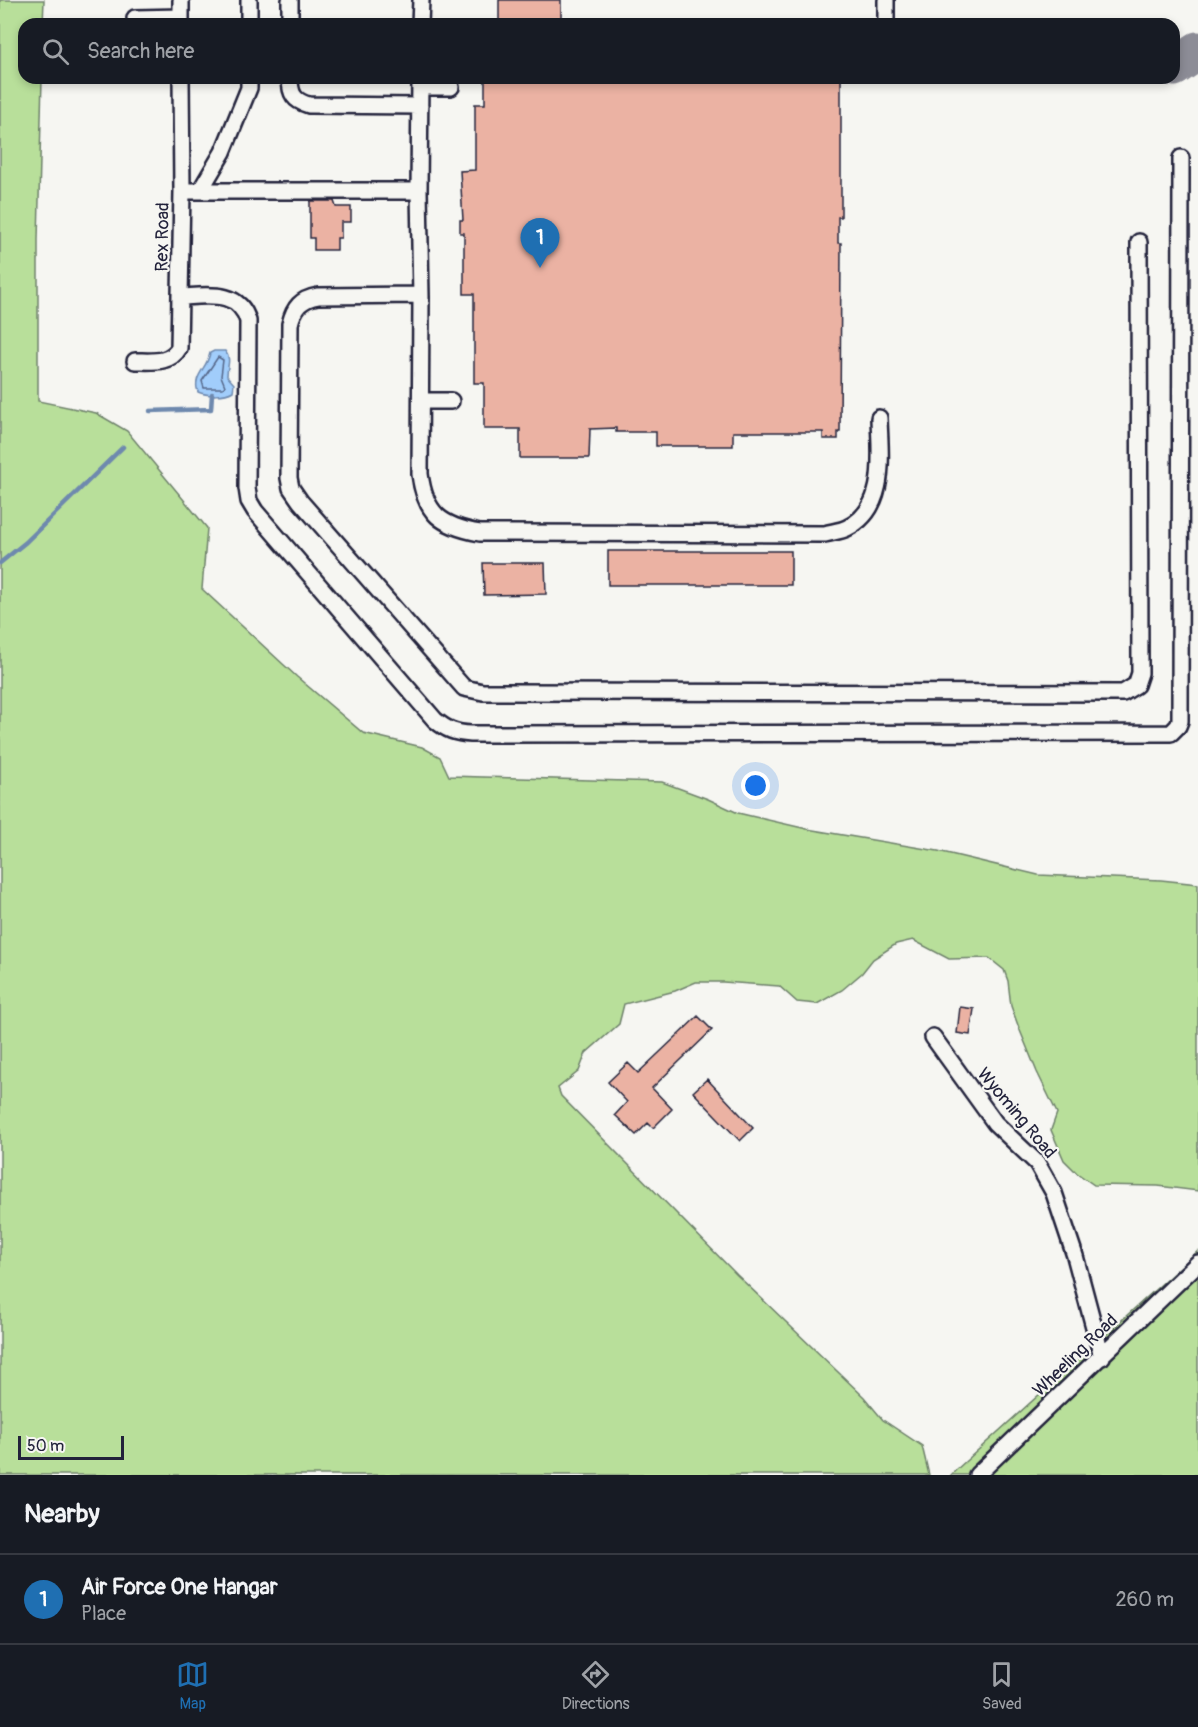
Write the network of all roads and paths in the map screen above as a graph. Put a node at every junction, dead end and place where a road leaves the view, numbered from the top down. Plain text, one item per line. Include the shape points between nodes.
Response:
1 (181, 0) edge
2 (249, 0) edge
3 (290, 0) edge
4 (420, 0) edge
5 (886, 0) edge
6 (181, 18) edge
7 (249, 18) edge
8 (290, 18) edge
9 (420, 18) edge
10 (886, 18) edge
11 (181, 84) edge
12 (249, 84) edge
13 (291, 84) edge
14 (420, 84) edge
15 (428, 84) edge
16 (451, 87) dead end
17 (420, 106) junction
18 (1181, 158) dead end
19 (182, 191) junction
20 (200, 191) junction
21 (418, 191) junction
22 (1139, 242) dead end
23 (421, 295) junction
24 (180, 297) junction
25 (135, 361) dead end
26 (421, 401) junction
27 (451, 401) dead end
28 (879, 418) dead end
29 (933, 1037) dead end
30 (1198, 1263) edge
31 (1102, 1357) junction
32 (977, 1475) edge

1 - 6 street
2 - 7 street
3 - 8 street
4 - 9 street
5 - 10 street
11 - 19 street, Rex Road
12 - 20 street via 223,152
13 - 17 street via 298,102 309,105
14 - 17 street
15 - 16 street
17 - 21 street
18 - 24 street via 1180,721 1171,733 471,734 447,730 255,511 247,488 245,311 228,298
19 - 20 street
19 - 24 street, Rex Road
20 - 21 street
21 - 23 street
22 - 23 street via 1140,673 1136,685 1124,693 483,692 464,688 300,501 289,478 290,324 298,304 318,296
23 - 26 street
24 - 25 street, Rex Road via 180,339 175,355 160,361
26 - 27 street
26 - 28 street via 420,474 429,508 458,529 480,533 825,534 847,528 869,507 877,493
29 - 31 street, Wyoming Road via 995,1123 1037,1163 1054,1194
30 - 31 street, Wheeling Road
31 - 32 street, Wheeling Road

